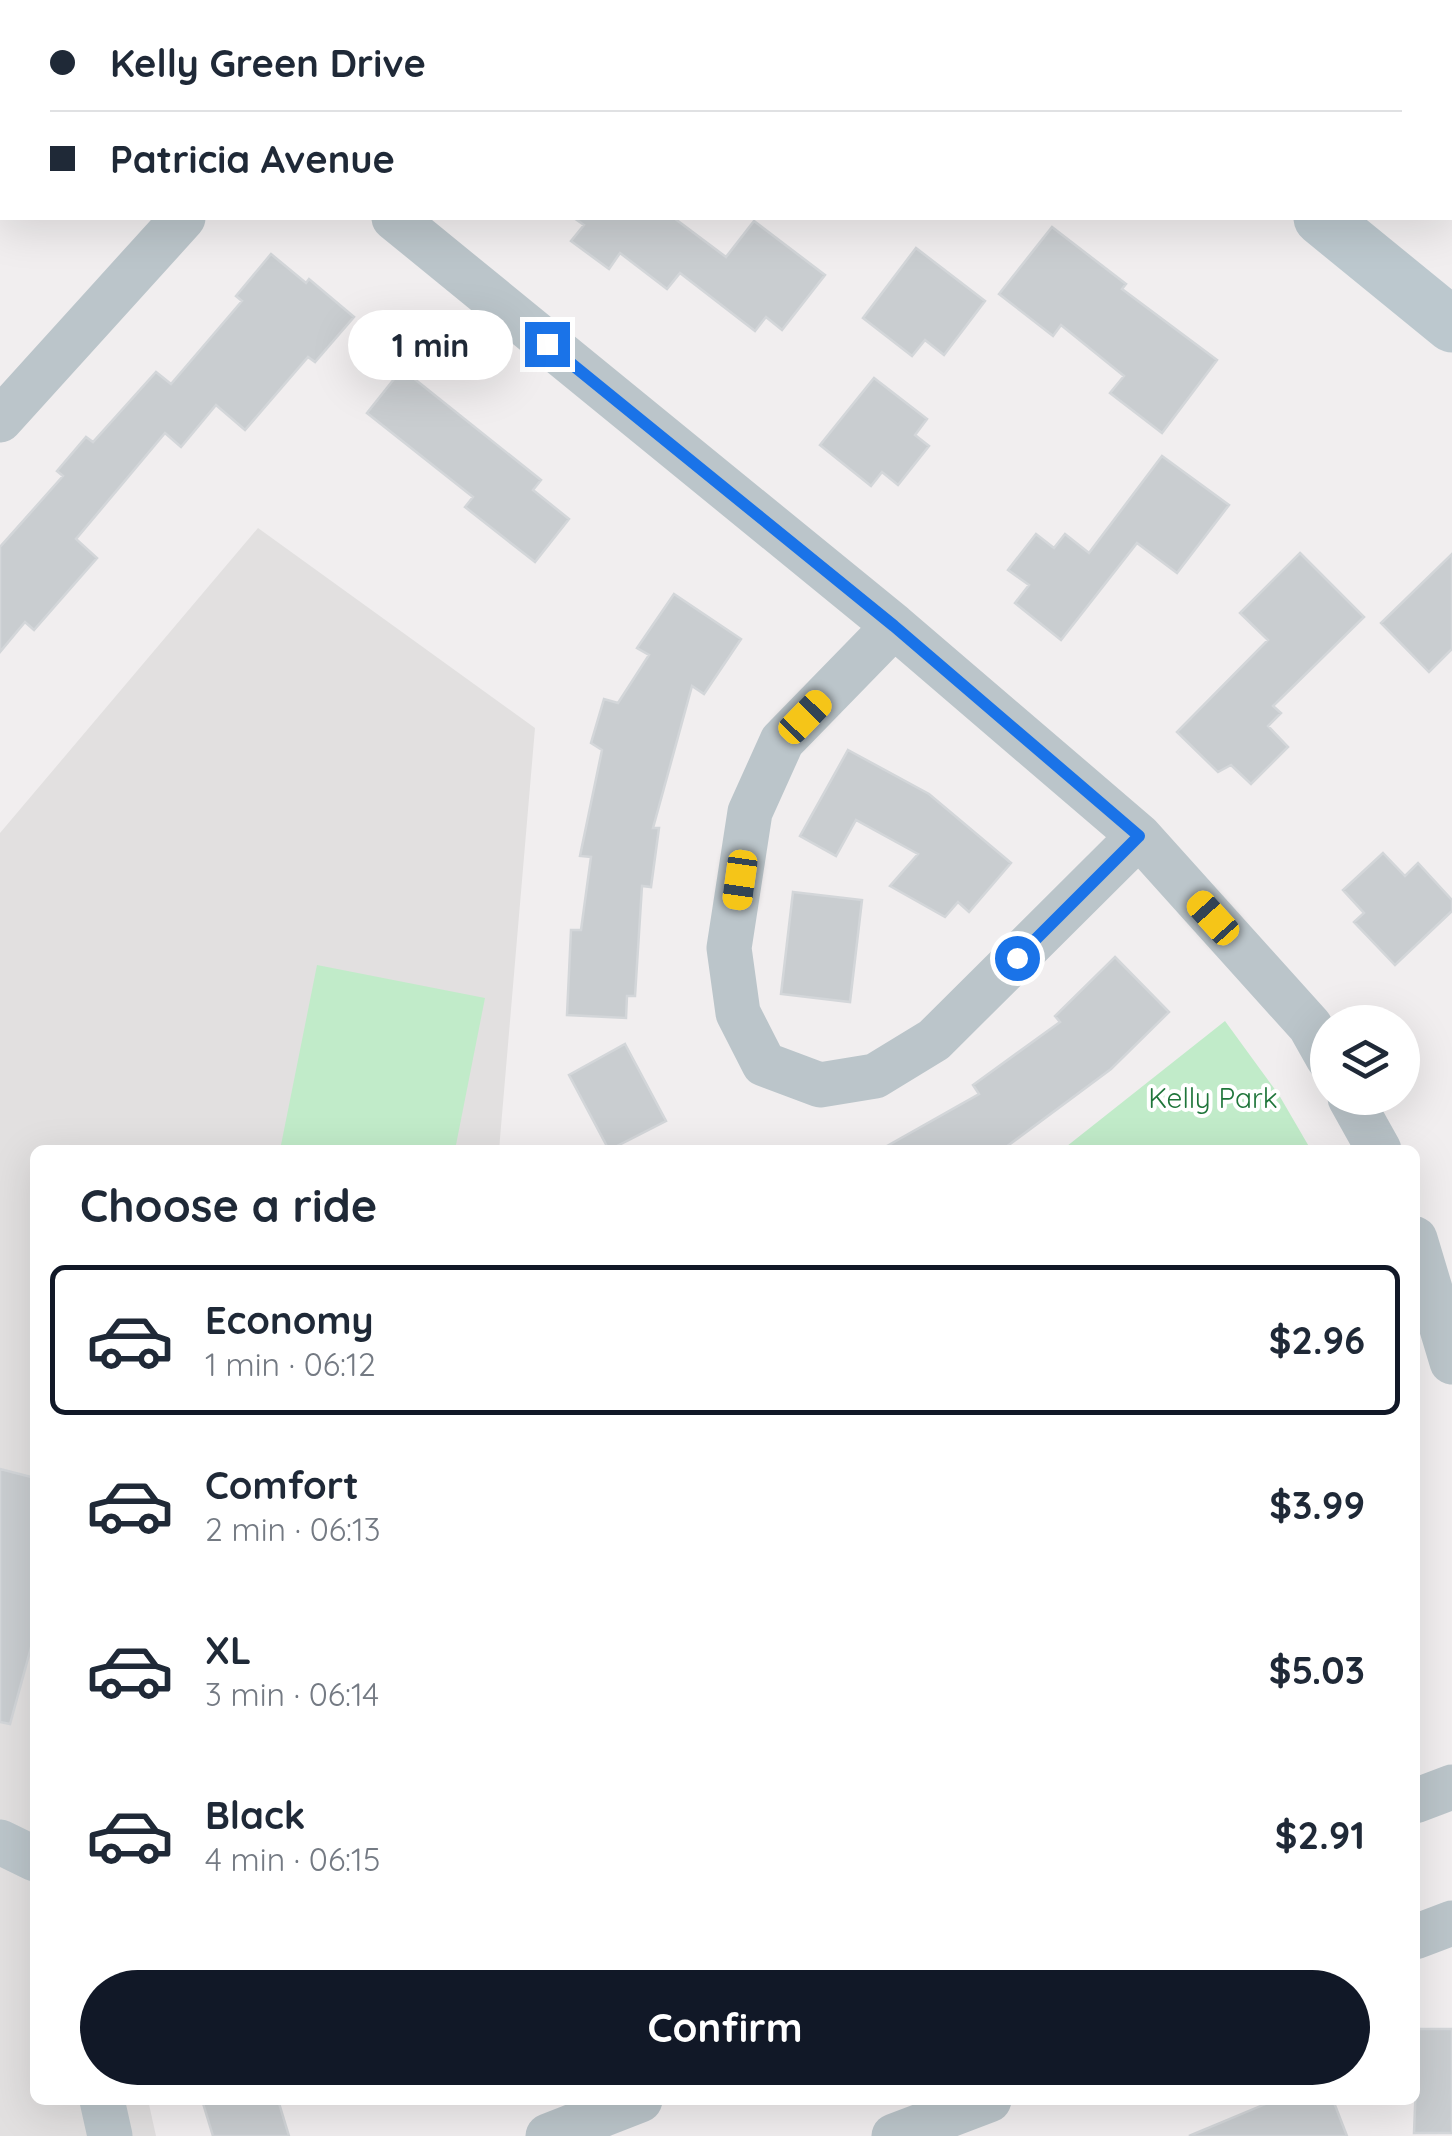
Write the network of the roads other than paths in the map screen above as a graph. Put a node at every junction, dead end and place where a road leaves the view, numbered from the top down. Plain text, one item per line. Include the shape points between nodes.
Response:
1 (180, 220) edge
2 (396, 220) edge
3 (1323, 220) edge
4 (1452, 325) edge
5 (0, 420) edge
6 (894, 626) junction
7 (1139, 836) junction
8 (1310, 1026) edge
9 (1359, 1115) edge
10 (1376, 1145) edge
11 (1420, 1256) edge
12 (1452, 1362) edge
13 (1452, 1786) edge
14 (1420, 1799) edge
15 (0, 1842) edge
16 (30, 1857) edge
17 (1452, 1923) edge
18 (1420, 1935) edge
19 (103, 2105) edge
20 (627, 2105) edge
21 (976, 2105) edge
22 (110, 2136) edge
23 (548, 2136) edge
24 (894, 2136) edge

1 - 5 street
2 - 6 street
3 - 4 main road
6 - 7 street
6 - 7 street via 782,742 750,812 729,948 738,1013 764,1064 820,1085 890,1067 934,1040
7 - 8 street
9 - 10 street
11 - 12 street
13 - 14 street
15 - 16 street
17 - 18 street
19 - 22 street
20 - 23 street
21 - 24 street

